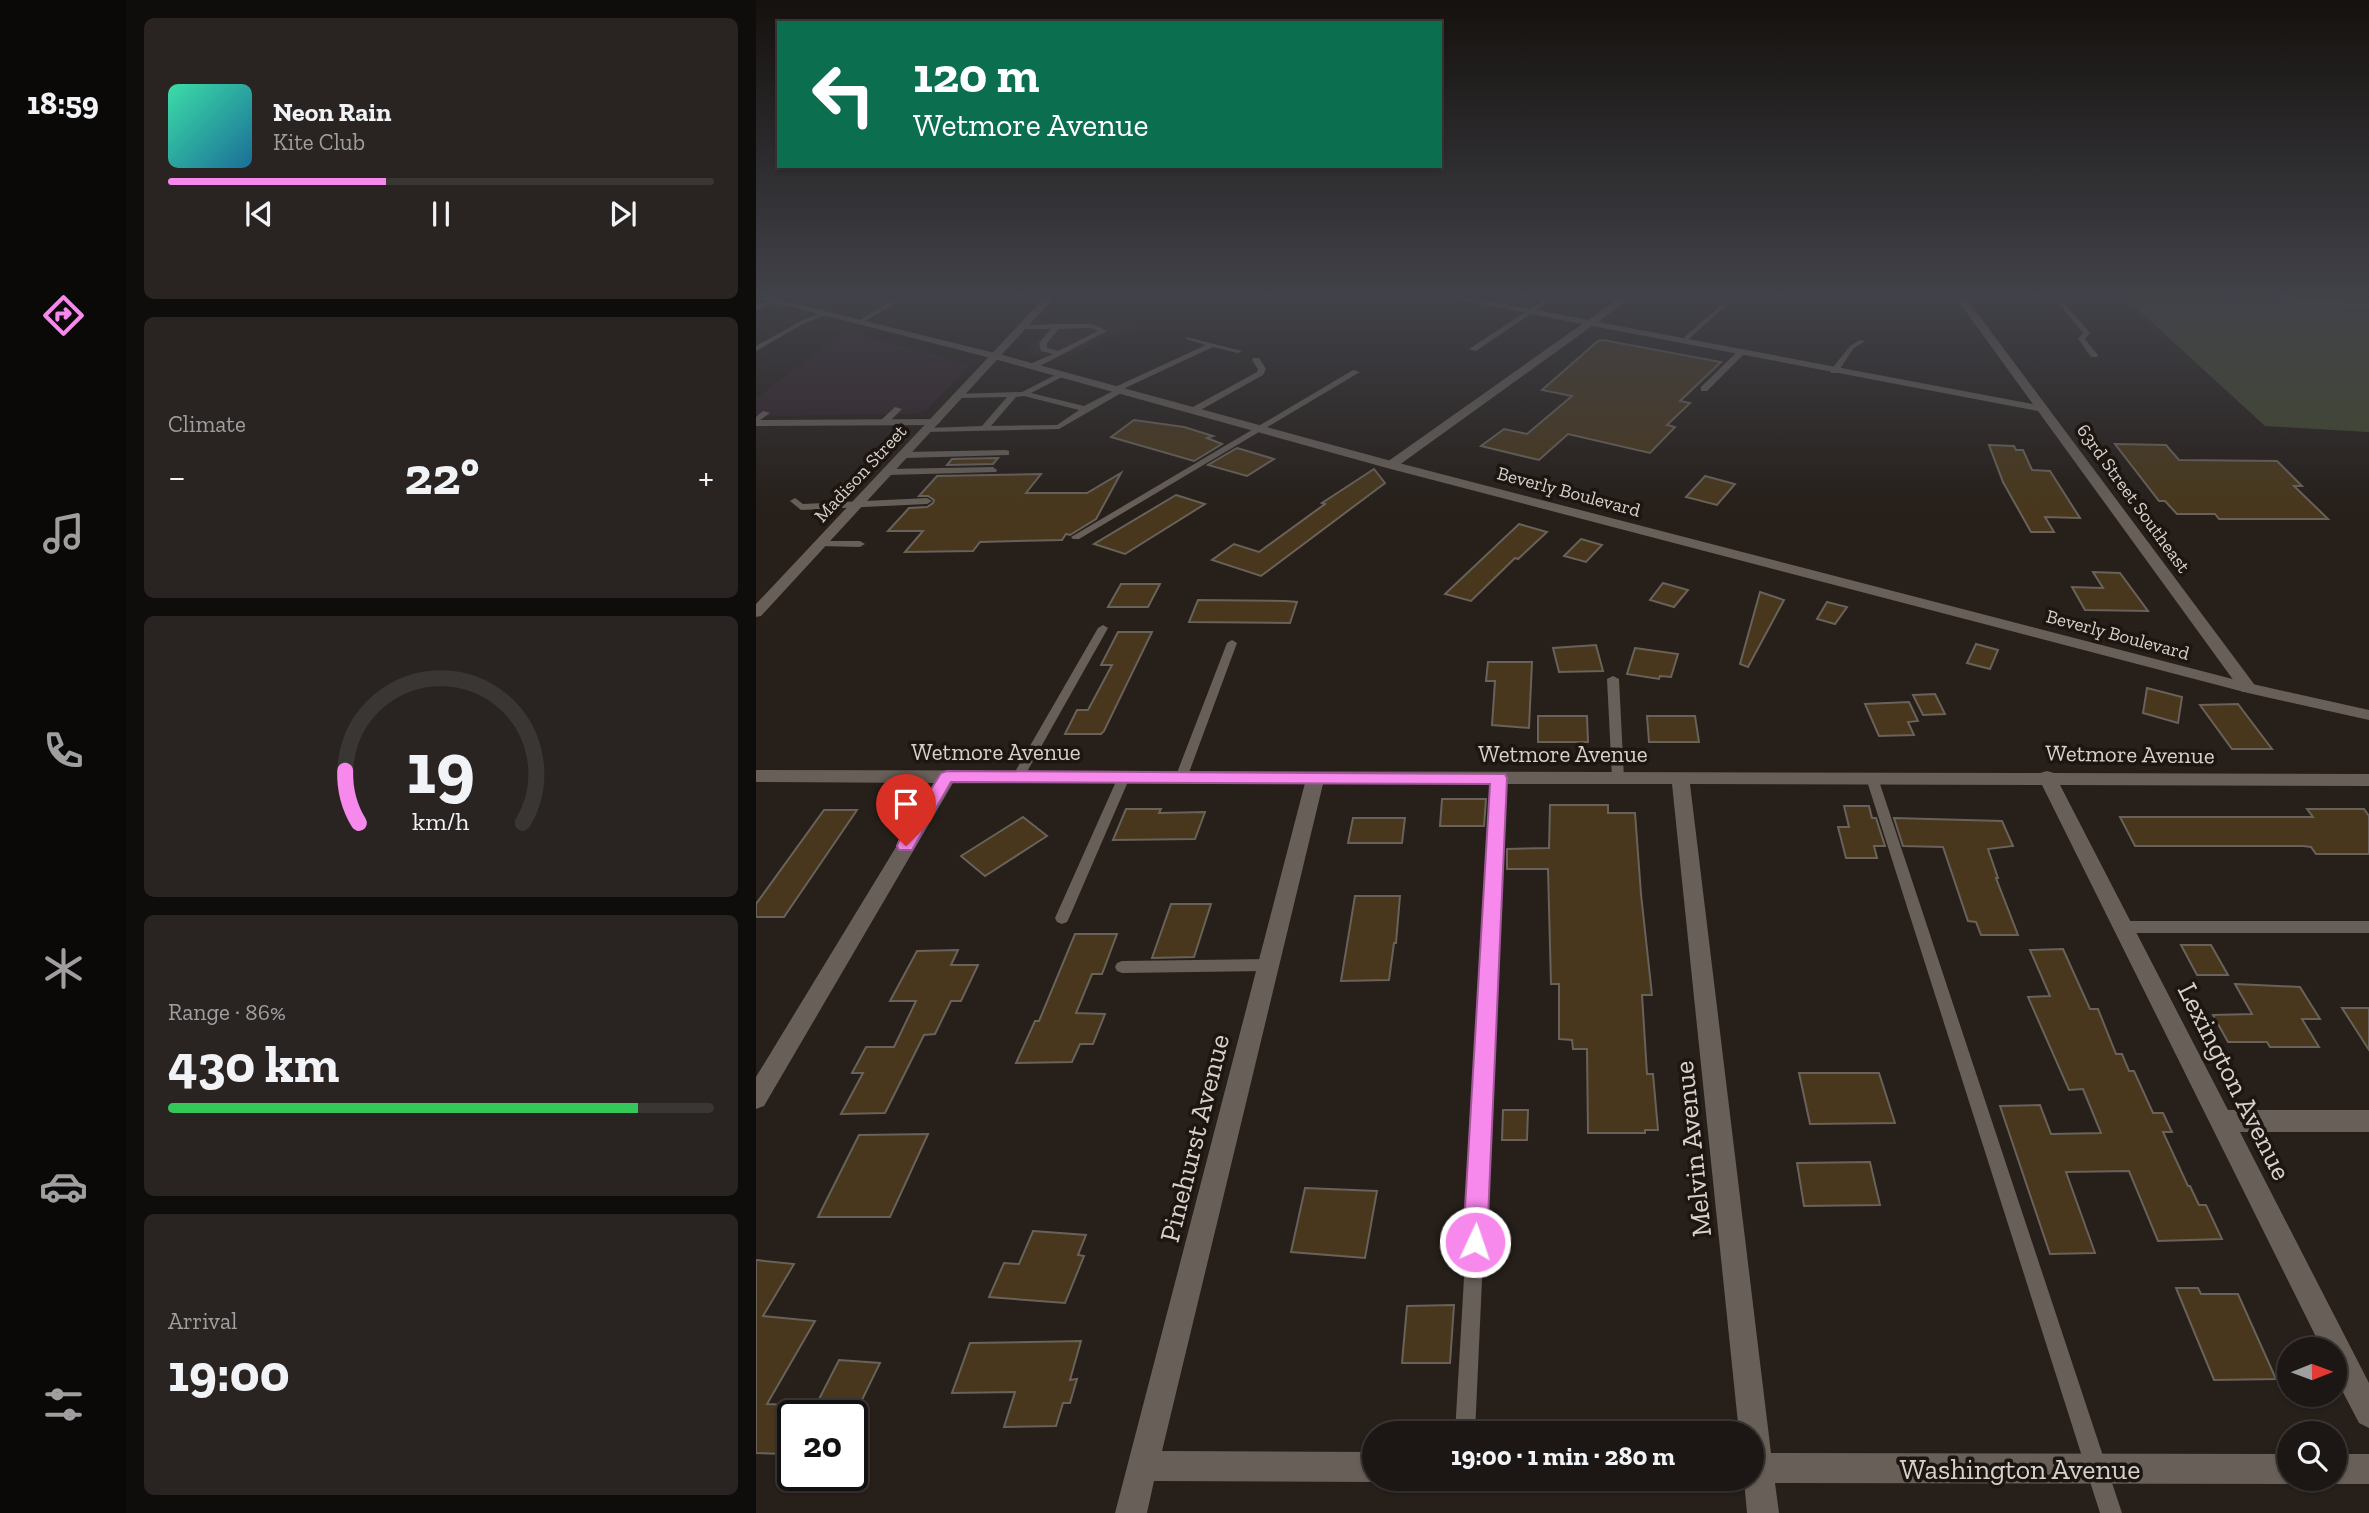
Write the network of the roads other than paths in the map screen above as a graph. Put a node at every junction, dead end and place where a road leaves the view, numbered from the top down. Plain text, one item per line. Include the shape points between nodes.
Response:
1 (984, 369) edge
2 (1042, 369) edge
3 (1163, 369) edge
4 (1262, 369) edge
5 (1527, 369) edge
6 (1725, 369) edge
7 (1822, 369) edge
8 (2013, 369) edge
9 (1834, 371) joint
10 (1356, 372) dead end
11 (1061, 374) junction
12 (1704, 389) dead end
13 (1119, 390) junction
14 (1024, 394) junction
15 (1013, 395) junction
16 (958, 397) junction
17 (898, 409) dead end
18 (1085, 409) junction
19 (2043, 409) junction
20 (1194, 410) junction
21 (766, 413) dead end
22 (756, 422) edge
23 (884, 422) junction
24 (931, 426) junction
25 (984, 429) junction
26 (1262, 429) junction
27 (1006, 453) dead end
28 (904, 455) junction
29 (1391, 464) junction
30 (992, 470) dead end
31 (888, 472) junction
32 (927, 501) dead end
33 (798, 504) dead end
34 (857, 505) junction
35 (1076, 537) dead end
36 (821, 544) junction
37 (860, 544) dead end
38 (756, 613) edge
39 (1103, 628) dead end
40 (1232, 643) dead end
41 (1613, 679) dead end
42 (2248, 688) junction
43 (2369, 715) edge
44 (756, 776) edge
45 (947, 777) junction
46 (1018, 777) junction
47 (1124, 777) junction
48 (1181, 778) junction
49 (1315, 778) junction
50 (1499, 778) junction
51 (1618, 778) junction
52 (1680, 778) junction
53 (1871, 778) junction
54 (2047, 778) junction
55 (2369, 780) edge
56 (1062, 918) dead end
57 (2123, 927) junction
58 (2369, 927) edge
59 (1268, 965) junction
60 (1122, 967) dead end
61 (756, 1098) edge
62 (2222, 1121) junction
63 (2369, 1121) edge
64 (2369, 1413) edge
65 (1466, 1421) edge
66 (1750, 1421) edge
67 (1143, 1466) junction
68 (1362, 1467) edge
69 (1764, 1468) edge
70 (2097, 1469) junction
71 (2277, 1469) edge
72 (2347, 1469) edge
73 (2369, 1469) edge
74 (1759, 1491) edge
75 (1130, 1513) edge
76 (1763, 1513) edge
77 (2111, 1513) edge

1 - 16 street, Madison Street
2 - 11 street, Beverly Boulevard
3 - 13 lane
4 - 20 lane
5 - 29 street
6 - 12 lane
7 - 9 street
8 - 19 street, 63rd Street Southeast
9 - 19 street
10 - 26 lane
11 - 13 street, Beverly Boulevard
11 - 14 lane
13 - 18 lane
13 - 20 street, Beverly Boulevard
14 - 15 lane
14 - 18 lane
15 - 16 lane
15 - 25 lane
16 - 24 street, Madison Street
17 - 23 lane
18 - 25 lane via 1059,427
19 - 42 street, 63rd Street Southeast
20 - 26 street, Beverly Boulevard
21 - 22 lane
22 - 23 street
23 - 24 street
24 - 25 lane
24 - 28 street, Madison Street
26 - 29 street, Beverly Boulevard
26 - 35 lane
27 - 28 lane
28 - 31 street, Madison Street
29 - 42 street, Beverly Boulevard
30 - 31 lane
31 - 34 street, Madison Street
32 - 34 lane
33 - 34 lane
34 - 36 street, Madison Street
36 - 37 lane
36 - 38 street, Madison Street
39 - 46 lane
40 - 48 lane
41 - 51 lane
42 - 43 street, Beverly Boulevard
44 - 45 street, Wetmore Avenue
45 - 46 street, Wetmore Avenue
45 - 61 street
46 - 47 street, Wetmore Avenue
47 - 48 street, Wetmore Avenue
47 - 56 lane
48 - 49 street, Wetmore Avenue
49 - 50 street, Wetmore Avenue
49 - 59 street, Pinehurst Avenue
50 - 51 street, Wetmore Avenue
50 - 65 lane
51 - 52 street, Wetmore Avenue
52 - 53 street, Wetmore Avenue
52 - 66 street, Melvin Avenue
53 - 54 street, Wetmore Avenue
53 - 70 lane
54 - 55 street, Wetmore Avenue
54 - 57 street, Lexington Avenue
57 - 58 lane
57 - 62 street, Lexington Avenue
59 - 60 lane
59 - 67 street, Pinehurst Avenue
62 - 63 street
62 - 64 street, Lexington Avenue
67 - 68 street
67 - 75 street, Pinehurst Avenue
69 - 70 street, Washington Avenue
70 - 71 street, Washington Avenue
70 - 77 lane
72 - 73 street
74 - 76 street, Melvin Avenue

